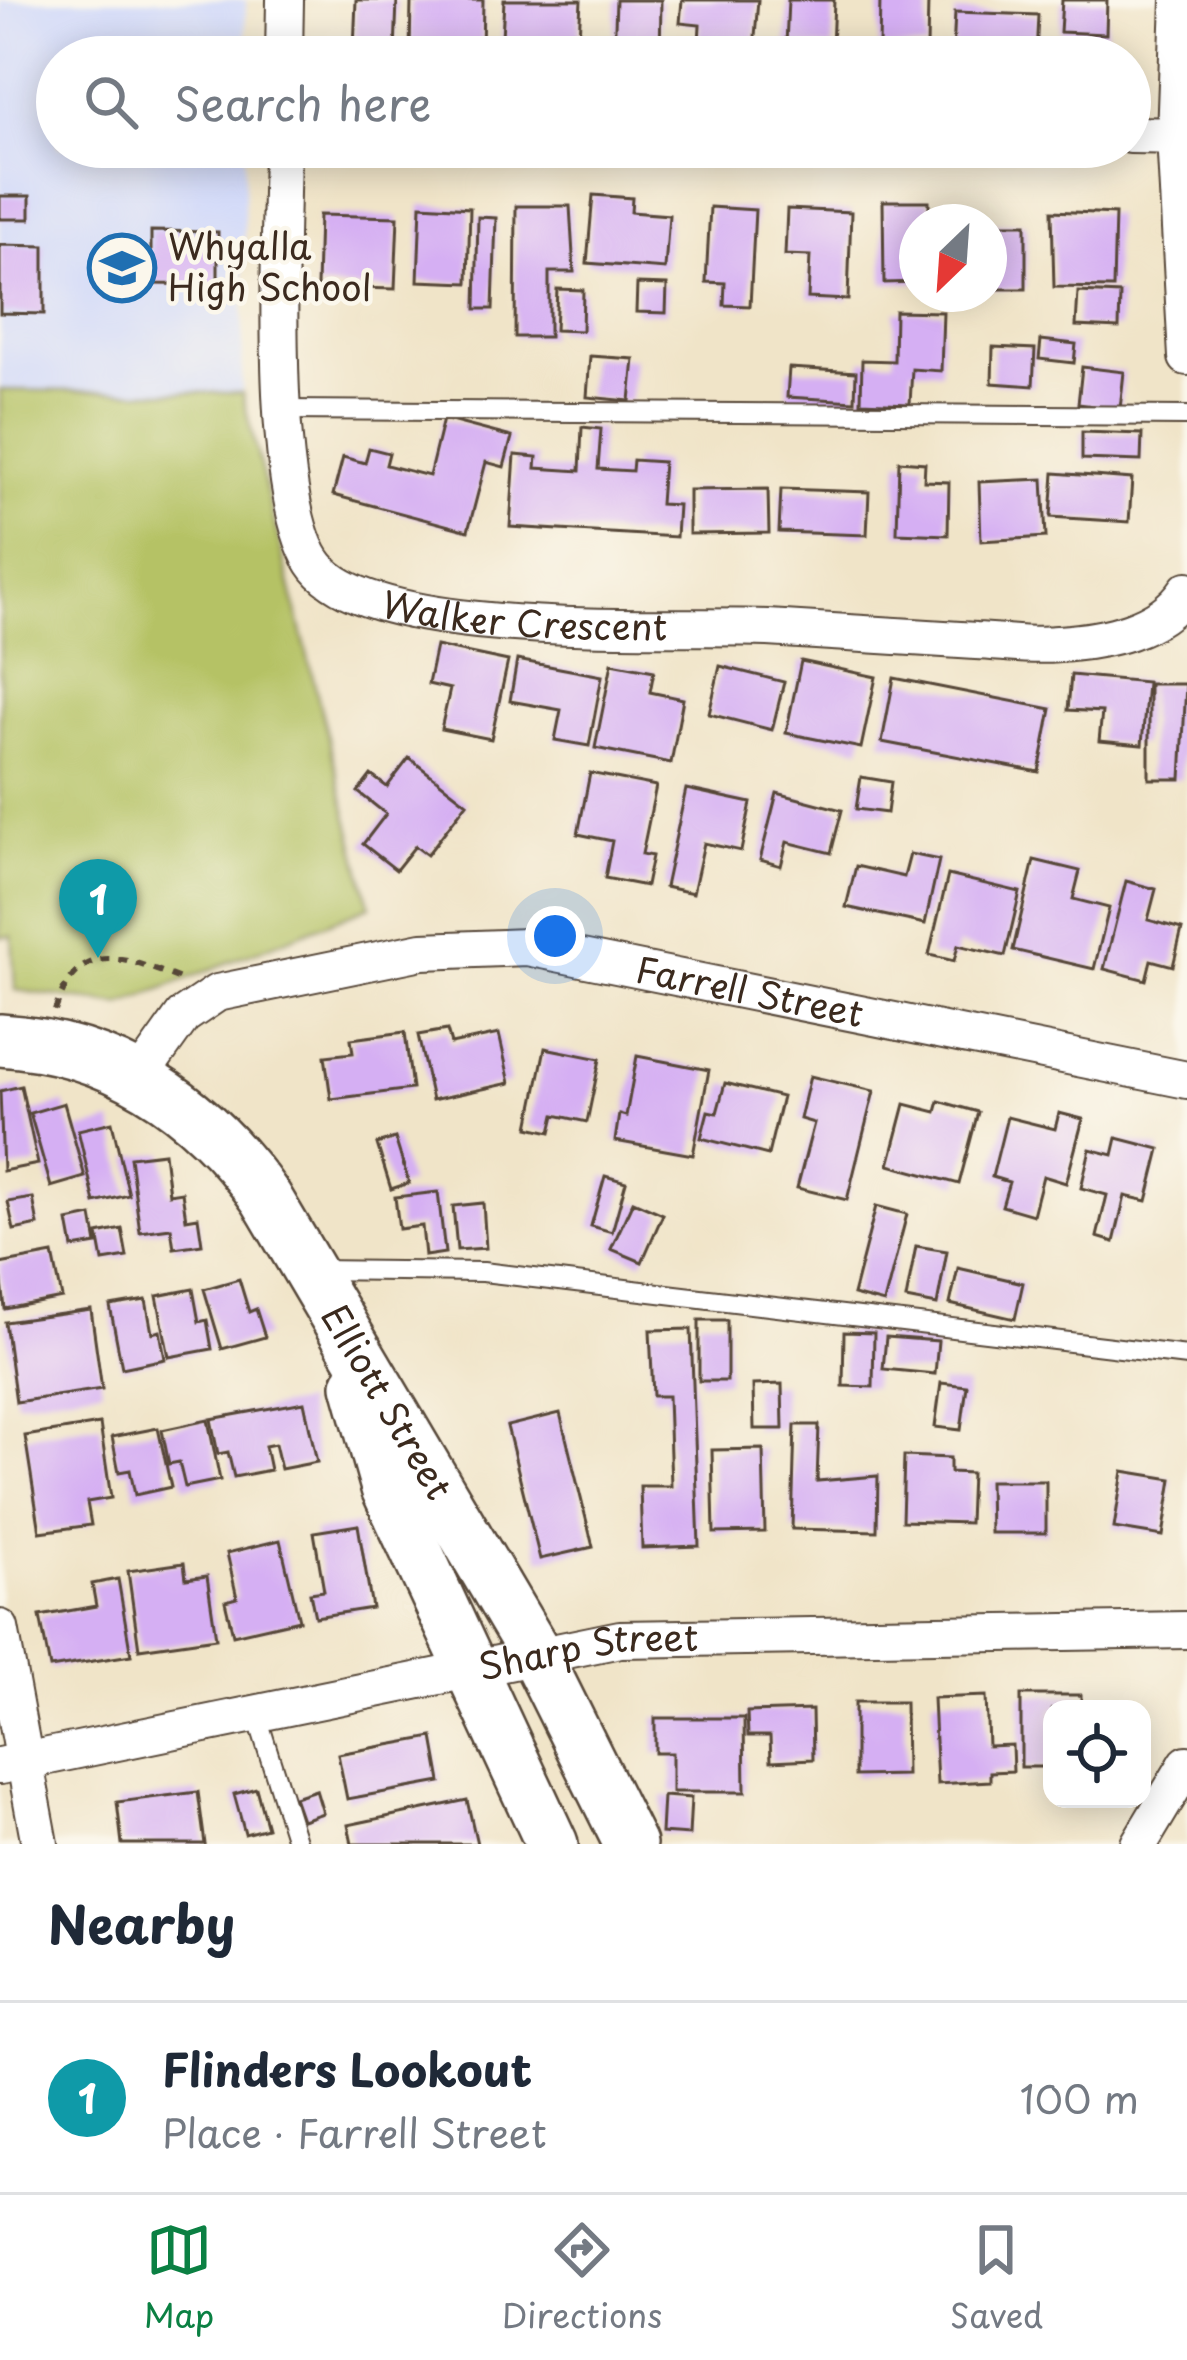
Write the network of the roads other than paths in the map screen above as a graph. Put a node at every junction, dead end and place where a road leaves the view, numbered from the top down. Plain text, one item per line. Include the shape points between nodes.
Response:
1 (285, 0) edge
2 (1180, 0) edge
3 (284, 36) edge
4 (1151, 135) edge
5 (1181, 136) edge
6 (282, 168) edge
7 (1187, 357) edge
8 (280, 410) junction
9 (1187, 416) edge
10 (1180, 613) edge
11 (22, 1041) edge
12 (138, 1079) junction
13 (1187, 1080) edge
14 (308, 1270) junction
15 (342, 1327) junction
16 (1187, 1355) edge
17 (0, 1628) edge
18 (1187, 1630) edge
19 (535, 1653) junction
20 (468, 1669) junction
21 (256, 1713) junction
22 (12, 1764) edge
23 (1187, 1764) edge
24 (40, 1844) edge
25 (297, 1844) edge
26 (551, 1844) edge
27 (630, 1844) edge
28 (1139, 1844) edge

1 - 3 street
2 - 5 street
4 - 5 street
5 - 7 street
6 - 8 street, Walker Crescent
8 - 9 lane
8 - 10 street, Walker Crescent via 304,546 330,580 383,602 591,629 763,628 1055,645
11 - 12 main road via 89,1054
12 - 13 street, Farrell Street via 183,1016 218,993 422,951 527,946
12 - 14 main road via 229,1145
14 - 15 main road
14 - 16 lane via 483,1272
15 - 19 main road, Elliott Street
15 - 20 main road, Elliott Street via 387,1488
17 - 22 street
18 - 19 street, Sharp Street via 620,1639
19 - 20 street, Sharp Street
19 - 27 main road, Elliott Street
20 - 21 street, Sharp Street
20 - 26 main road, Elliott Street
21 - 22 street, Sharp Street
21 - 25 lane
22 - 24 street
23 - 28 street

